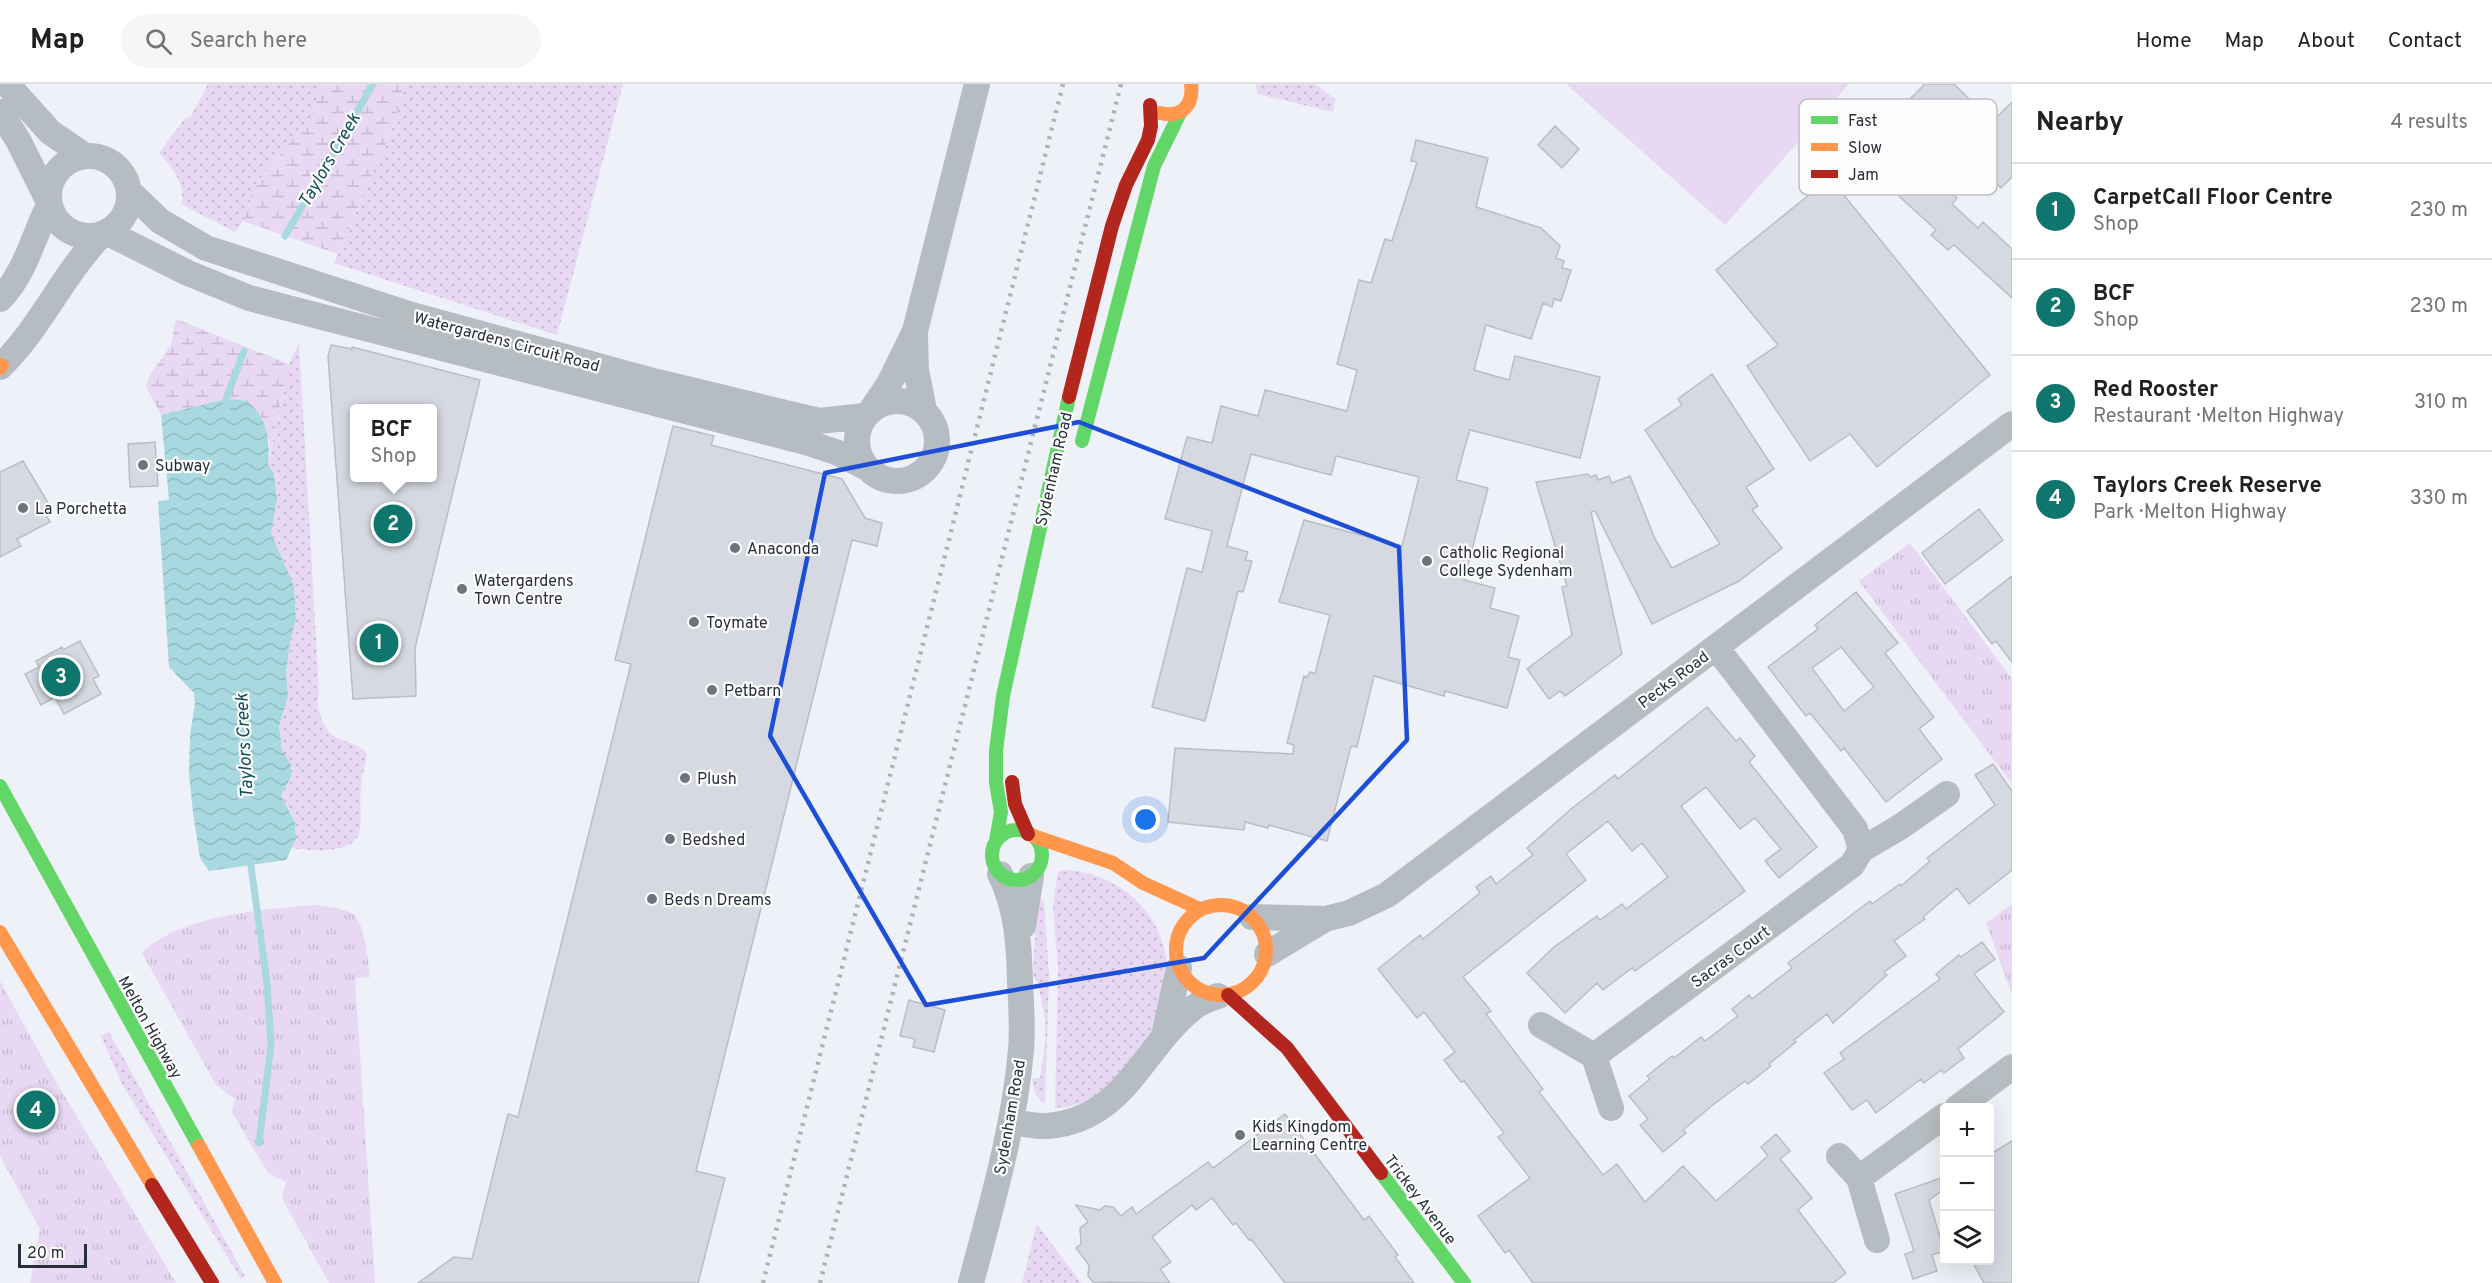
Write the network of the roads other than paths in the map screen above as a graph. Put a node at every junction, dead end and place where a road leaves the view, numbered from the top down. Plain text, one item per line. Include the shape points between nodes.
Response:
1 (7, 84) edge
2 (977, 84) edge
3 (1191, 84) edge
4 (1147, 91) dead end
5 (1150, 105) junction
6 (0, 112) edge
7 (1180, 113) junction
8 (85, 156) junction
9 (129, 191) junction
10 (49, 202) junction
11 (160, 221) junction
12 (104, 233) junction
13 (188, 273) junction
14 (0, 299) edge
15 (915, 331) junction
16 (1, 367) edge
17 (1096, 383) junction
18 (1072, 384) junction
19 (924, 410) junction
20 (869, 412) junction
21 (2012, 424) edge
22 (1077, 459) dead end
23 (867, 468) junction
24 (1716, 646) junction
25 (1011, 772) dead end
26 (0, 786) edge
27 (1947, 794) dead end
28 (1031, 835) junction
29 (996, 841) junction
30 (1861, 850) junction
31 (1093, 857) junction
32 (1034, 872) junction
33 (1000, 874) junction
34 (1143, 883) junction
35 (1157, 906) dead end
36 (1200, 909) junction
37 (1252, 917) junction
38 (1325, 919) junction
39 (1165, 922) dead end
40 (0, 932) edge
41 (1019, 947) junction
42 (1178, 960) junction
43 (1264, 970) junction
44 (1223, 995) junction
45 (1541, 1025) dead end
46 (1280, 1026) dead end
47 (1164, 1036) junction
48 (1287, 1048) junction
49 (1594, 1056) junction
50 (2012, 1067) edge
51 (1962, 1103) edge
52 (1611, 1108) dead end
53 (1940, 1119) edge
54 (1011, 1122) junction
55 (1839, 1156) dead end
56 (1859, 1178) junction
57 (1877, 1240) dead end
58 (212, 1283) edge
59 (275, 1283) edge
60 (971, 1283) edge
61 (1464, 1283) edge

1 - 8 street via 50,132
2 - 15 street
3 - 7 main road, Sydenham Road via 1190,103
4 - 5 main road, Sydenham Road
5 - 7 main road via 1160,114
5 - 18 main road, Sydenham Road via 1148,140 1112,226
6 - 10 street
7 - 17 main road, Sydenham Road via 1154,166
8 - 9 street via 97,156 116,166
8 - 10 street via 57,170
9 - 11 street, Watergardens Circuit Road
9 - 12 street via 126,211
10 - 12 street via 60,225 69,231 80,235
10 - 14 street via 23,267
11 - 13 street, Watergardens Circuit Road via 189,254
11 - 20 street, Watergardens Circuit Road via 206,249 324,288 653,381 819,421
12 - 13 street, Watergardens Circuit Road
12 - 16 street via 75,263 36,323
13 - 23 street, Watergardens Circuit Road via 249,298 316,317 805,442
15 - 19 street via 916,370
15 - 20 street via 889,384
17 - 18 main road
17 - 22 main road, Sydenham Road
18 - 29 main road, Sydenham Road via 1003,696 996,751 1000,812
19 - 20 street via 898,400 884,402
19 - 23 street via 932,419 938,442 931,465 911,479 898,481 886,480
20 - 23 street via 860,424 857,442
21 - 24 street, Pecks Road
24 - 30 street via 1855,829
24 - 38 street, Pecks Road via 1387,895 1349,913
25 - 28 main road via 1015,804
26 - 59 main road, Melton Highway
27 - 30 street, Sacras Court
28 - 29 main road via 1014,831
28 - 31 main road
28 - 32 main road via 1041,849
29 - 33 main road via 992,855
30 - 49 street, Sacras Court via 1852,865
31 - 32 main road via 1059,862
31 - 34 main road via 1123,868
32 - 33 main road via 1012,880
32 - 41 street, Sydenham Road
33 - 41 street, Sydenham Road via 1013,904
34 - 35 main road
34 - 36 main road
36 - 37 main road via 1227,905
36 - 42 main road via 1181,928
37 - 38 street, Pecks Road
37 - 43 main road via 1266,940
38 - 43 street, Pecks Road
39 - 42 main road
40 - 58 main road
41 - 54 street, Sydenham Road via 1021,1047
42 - 44 main road via 1195,987
42 - 47 street
43 - 44 main road via 1241,991
44 - 47 street via 1196,1006
44 - 48 main road, Trickey Avenue
45 - 49 street
46 - 48 main road, Trickey Avenue
47 - 54 street via 1127,1084 1090,1113 1047,1126
48 - 61 main road, Trickey Avenue
49 - 52 street
50 - 51 street
53 - 56 street
54 - 60 street, Sydenham Road
55 - 56 street
56 - 57 street

